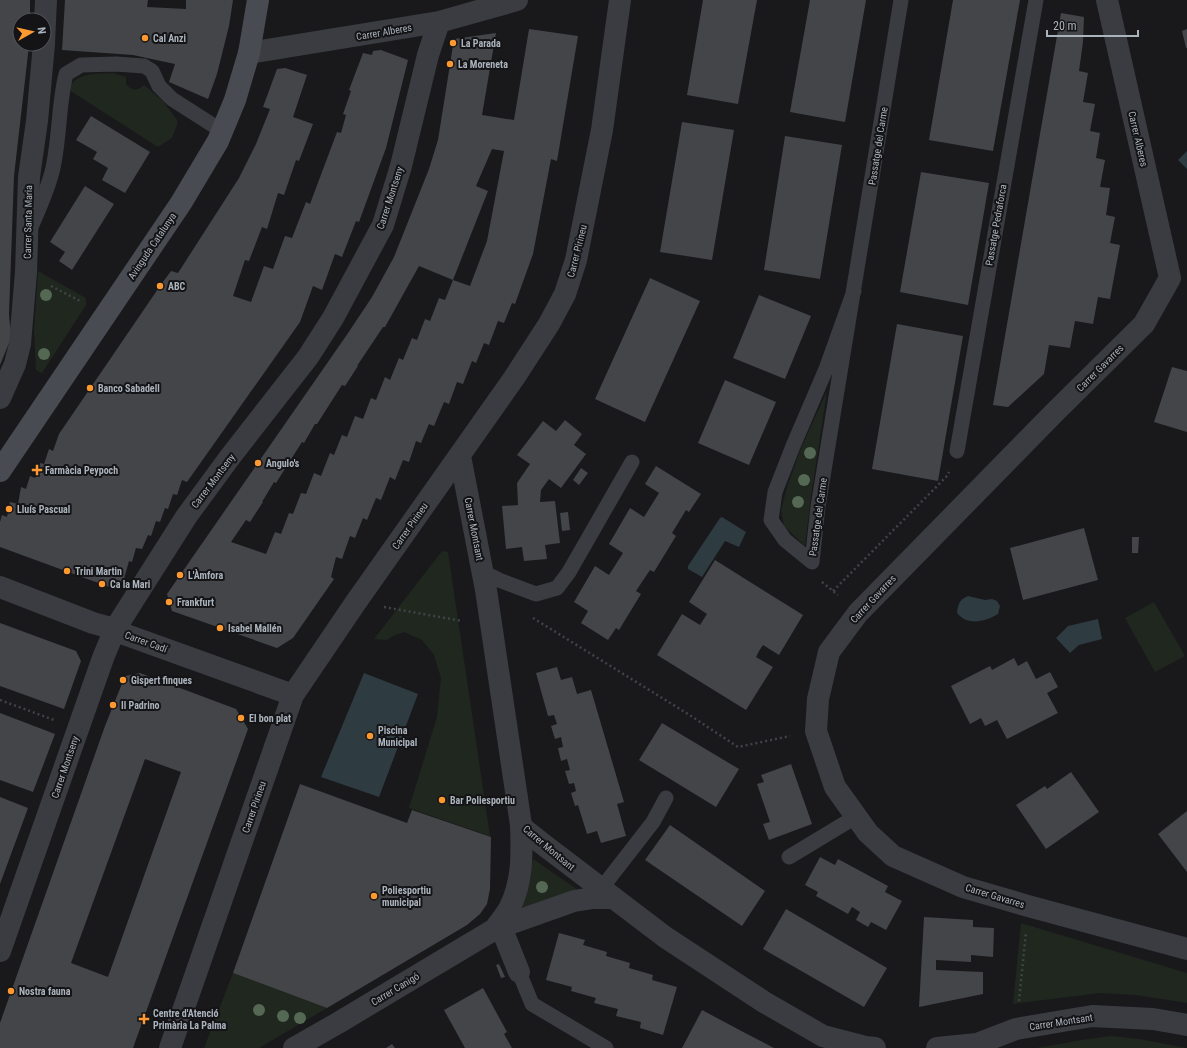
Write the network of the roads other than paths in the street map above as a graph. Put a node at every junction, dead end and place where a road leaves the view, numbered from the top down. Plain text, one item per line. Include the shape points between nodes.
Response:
1 (46, 0) edge
2 (258, 0) edge
3 (516, 0) edge
4 (620, 0) edge
5 (901, 0) edge
6 (1036, 0) edge
7 (1107, 0) edge
8 (470, 7) edge
9 (45, 12) edge
10 (439, 22) junction
11 (43, 52) edge
12 (249, 53) junction
13 (222, 131) junction
14 (27, 235) junction
15 (1178, 276) edge
16 (854, 291) junction
17 (0, 398) edge
18 (957, 451) road end
19 (460, 456) junction
20 (632, 462) dead end
21 (0, 471) edge
22 (483, 572) junction
23 (0, 587) edge
24 (115, 629) junction
25 (293, 695) junction
26 (666, 798) dead end
27 (857, 816) junction
28 (521, 825) junction
29 (789, 857) dead end
30 (607, 893) junction
31 (498, 928) junction
32 (1187, 949) edge
33 (0, 951) edge
34 (519, 972) joint
35 (1187, 1025) edge
36 (170, 1048) edge
37 (294, 1048) edge
38 (606, 1048) edge
39 (875, 1048) edge
40 (937, 1048) edge

1 - 9 street, Carrer Santa Maria
2 - 12 main road, Avinguda Catalunya
3 - 8 street, Carrer Alberes
4 - 19 street, Carrer Pirineu via 602,130 576,260 565,294 545,330
5 - 16 lane, Passatge del Carme
6 - 18 lane, Passatge Pedraforca
7 - 15 street, Carrer Alberes
8 - 10 street, Carrer Alberes
10 - 12 street, Carrer Alberes
10 - 24 street, Carrer Montseny via 383,225 333,318 308,357 186,518
11 - 14 street, Carrer Santa Maria via 29,177
12 - 13 main road, Avinguda Catalunya via 235,100
13 - 14 lane via 172,98 159,86 152,71 144,66 81,65 66,74 52,171
13 - 21 main road, Avinguda Catalunya via 181,203
14 - 17 street, Carrer Santa Maria via 20,344 15,364
15 - 27 street, Carrer Gavarres via 1144,324 858,613 830,652 818,699 816,731 835,787
16 - 16 lane, Passatge del Carme via 826,369 776,492 771,520 785,540 812,562 818,507
19 - 22 street, Carrer Montsant
19 - 25 street, Carrer Pirineu
20 - 22 lane via 569,572 557,588 536,594
22 - 28 street, Carrer Montsant
23 - 24 street, Carrer Cadí
24 - 25 street, Carrer Cadí
24 - 33 street, Carrer Montseny
25 - 36 street, Carrer Pirineu
26 - 30 lane
27 - 29 lane
27 - 32 street, Carrer Gavarres via 868,833 893,856 962,887
28 - 30 street, Carrer Montsant
28 - 31 street, Carrer Canigó via 522,860 517,891
30 - 31 street, Carrer Canigó via 574,901
30 - 39 street, Carrer Montsant via 665,937 770,1006 824,1036
31 - 34 street
31 - 37 street, Carrer Canigó
34 - 38 lane via 532,1004
35 - 40 street, Carrer Montsant via 1153,1019 1092,1016 1016,1029 977,1044

